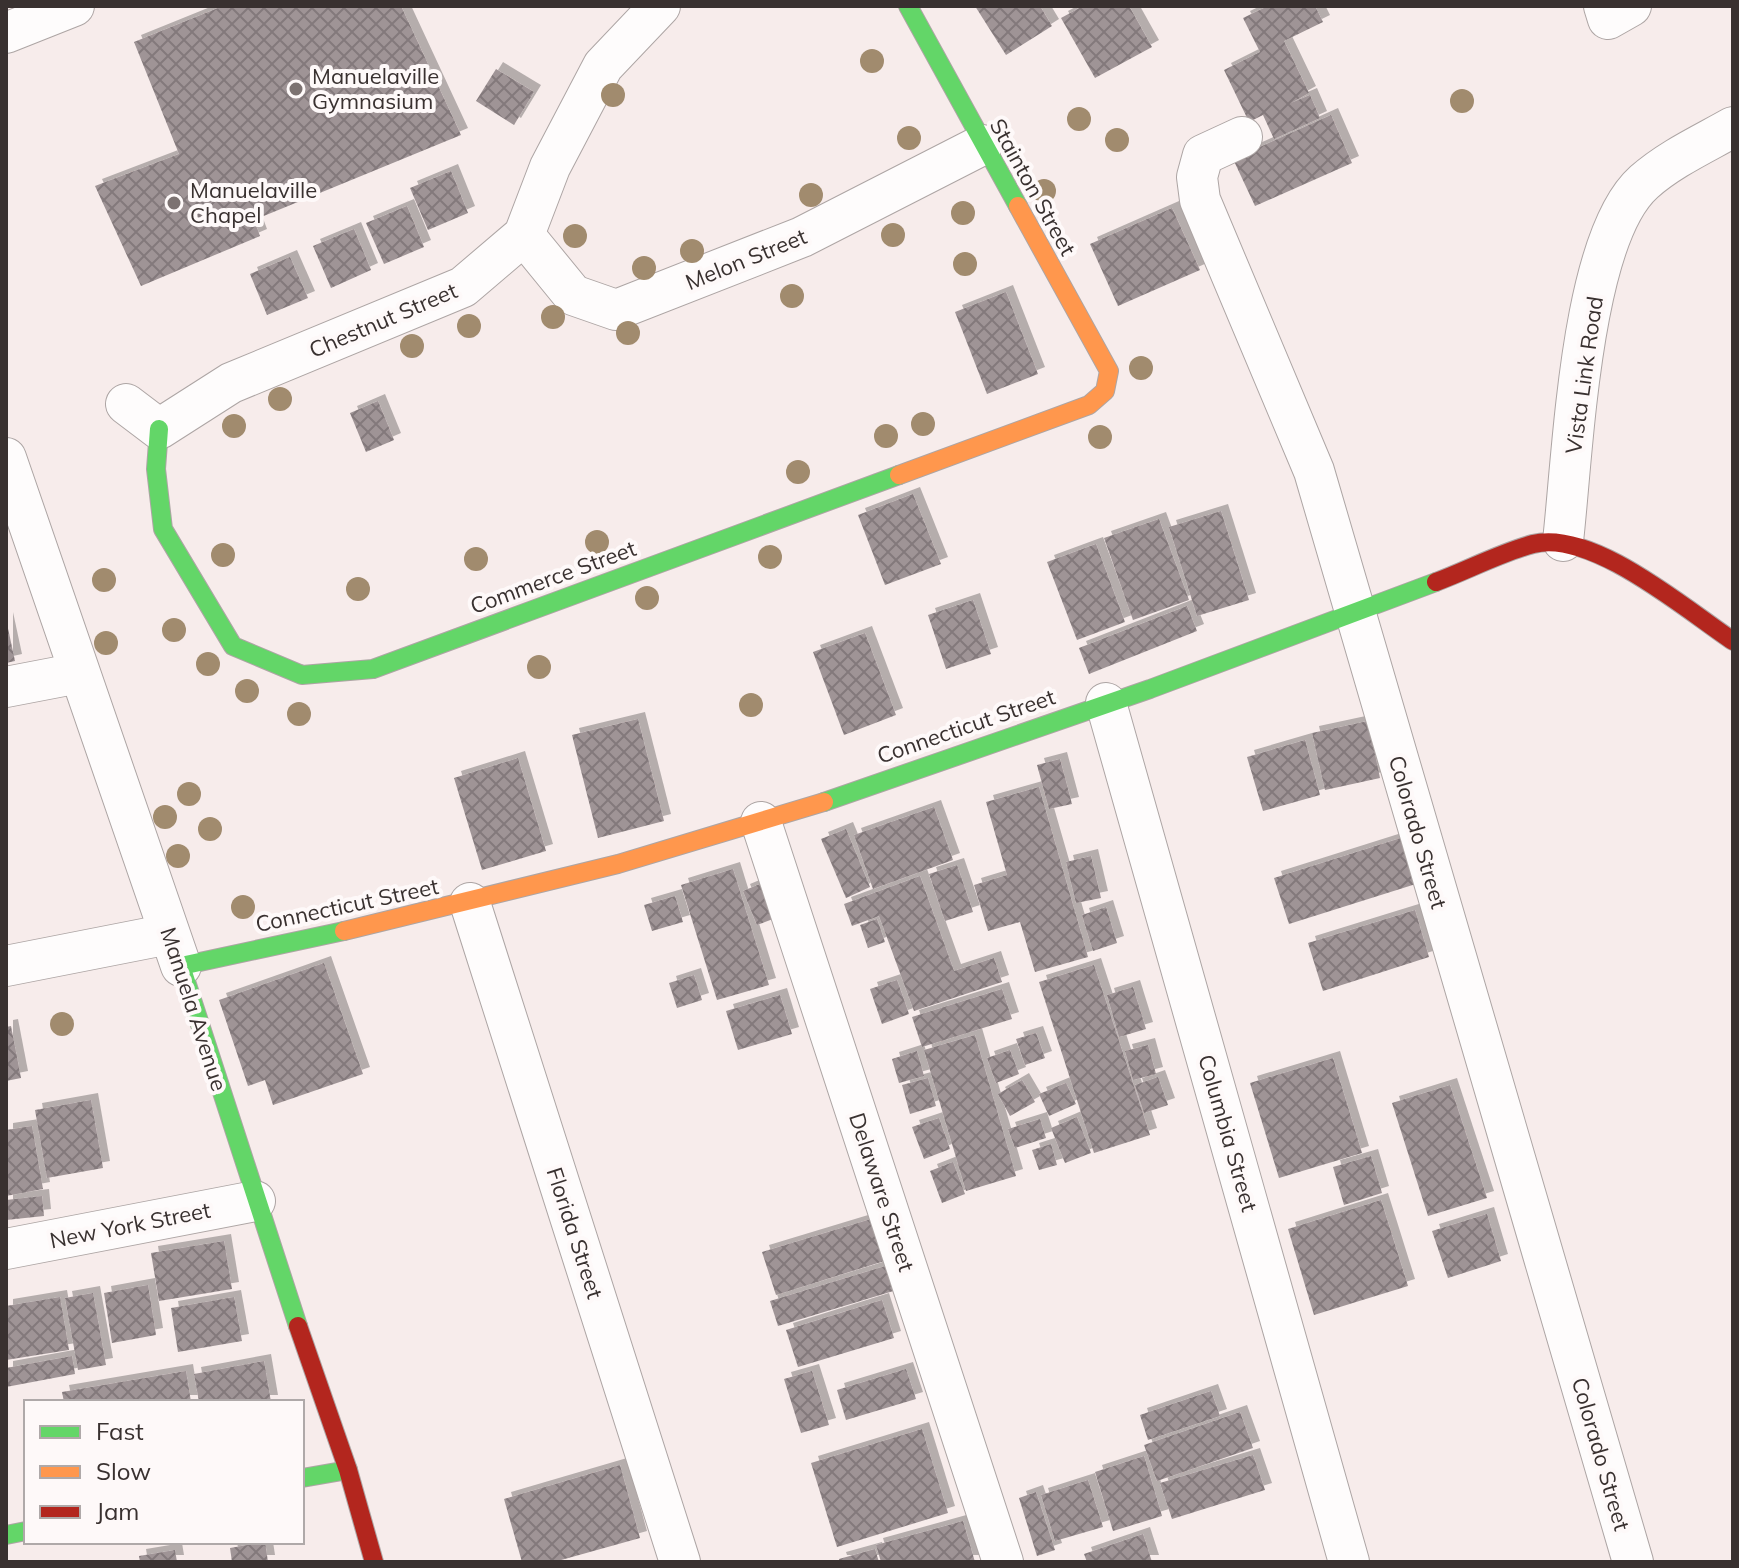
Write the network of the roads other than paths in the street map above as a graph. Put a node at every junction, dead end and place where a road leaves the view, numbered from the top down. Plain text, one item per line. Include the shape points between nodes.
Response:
1 (74, 6) edge
2 (660, 6) edge
3 (908, 6) edge
4 (6, 33) edge
5 (1733, 127) edge
6 (1242, 137) dead end
7 (982, 145) junction
8 (524, 235) junction
9 (1105, 391) joint
10 (126, 404) dead end
11 (159, 429) junction
12 (6, 458) edge
13 (1563, 541) junction
14 (1354, 615) junction
15 (1733, 641) edge
16 (79, 673) junction
17 (6, 687) edge
18 (1106, 703) junction
19 (761, 822) junction
20 (470, 903) junction
21 (175, 950) junction
22 (6, 966) edge
23 (255, 1201) junction
24 (6, 1249) edge
25 (348, 1470) junction
26 (304, 1478) edge
27 (374, 1562) edge
28 (680, 1562) edge
29 (1003, 1562) edge
30 (1349, 1562) edge
31 (1633, 1562) edge

1 - 4 street
2 - 8 street, Chestnut Street via 603,66 550,167
3 - 7 street, Stainton Street
5 - 13 street, Vista Link Road via 1643,183 1625,208 1604,257 1586,323
6 - 14 street, Colorado Street via 1203,155 1197,177 1200,200 1314,471
7 - 8 street, Melon Street via 802,237 616,310 573,295
7 - 9 street, Stainton Street via 1109,371
8 - 11 street, Chestnut Street via 463,287 231,383
9 - 11 street, Commerce Street via 1089,405 373,669 302,675 233,646 163,529 156,469
10 - 11 street
12 - 16 street, Manuela Avenue
13 - 14 street, Connecticut Street via 1534,544
13 - 15 street, Connecticut Street via 1604,555
14 - 18 street, Connecticut Street
14 - 31 street, Colorado Street
16 - 17 street
16 - 21 street, Manuela Avenue
18 - 19 street, Connecticut Street
18 - 30 street, Columbia Street
19 - 20 street, Connecticut Street
19 - 29 street, Delaware Street
20 - 21 street, Connecticut Street
20 - 28 street, Florida Street
21 - 22 street
21 - 23 street, Manuela Avenue
23 - 24 street, New York Street
23 - 25 street, Manuela Avenue
25 - 26 street
25 - 27 street, Manuela Avenue

